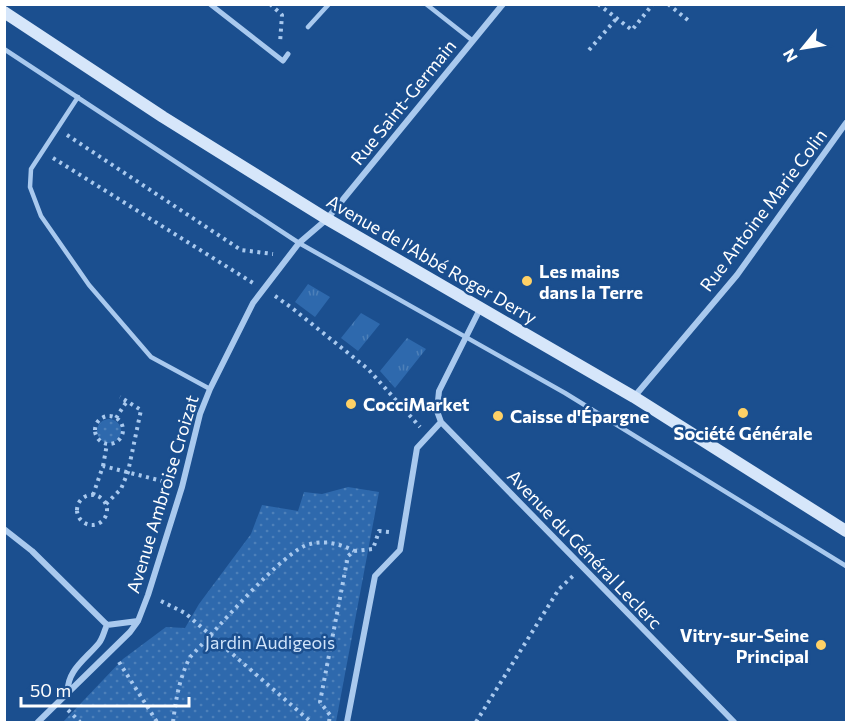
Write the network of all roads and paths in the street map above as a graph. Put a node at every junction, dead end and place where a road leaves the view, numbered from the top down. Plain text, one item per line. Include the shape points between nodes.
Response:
1 (210, 4) edge
2 (270, 4) edge
3 (329, 4) edge
4 (426, 4) edge
5 (503, 4) edge
6 (598, 4) edge
7 (653, 4) edge
8 (668, 4) edge
9 (4, 12) edge
10 (617, 18) junction
11 (689, 21) dead end
12 (308, 27) dead end
13 (473, 41) junction
14 (4, 49) edge
15 (589, 50) dead end
16 (288, 54) dead end
17 (277, 56) junction
18 (78, 98) junction
19 (846, 123) edge
20 (58, 129) junction
21 (42, 151) junction
22 (327, 219) junction
23 (298, 243) junction
24 (288, 259) junction
25 (264, 289) junction
26 (480, 309) junction
27 (465, 337) junction
28 (210, 388) junction
29 (120, 397) dead end
30 (634, 397) junction
31 (127, 401) junction
32 (116, 418) junction
33 (441, 422) junction
34 (428, 437) junction
35 (107, 444) junction
36 (103, 466) junction
37 (128, 472) junction
38 (182, 487) junction
39 (93, 495) junction
40 (106, 504) junction
41 (4, 529) edge
42 (846, 531) edge
43 (403, 535) junction
44 (354, 550) junction
45 (846, 566) edge
46 (582, 568) junction
47 (148, 595) junction
48 (138, 621) junction
49 (107, 625) junction
50 (212, 636) junction
51 (108, 653) junction
52 (68, 693) junction
53 (38, 723) edge
54 (157, 723) edge
55 (173, 723) edge
56 (311, 723) edge
57 (329, 723) edge
58 (347, 723) edge
59 (476, 723) edge
60 (734, 723) edge

1 - 17 street
2 - 17 path via 282,15
3 - 12 lane
4 - 13 lane
5 - 13 street, Rue Saint-Germain
6 - 10 path
7 - 10 path via 632,30
8 - 11 path
9 - 22 main road, Avenue de l'Abbé Roger Derry
10 - 15 path
13 - 22 street, Rue Saint-Germain
14 - 18 lane
16 - 17 street via 283,61
18 - 20 lane
18 - 23 lane
19 - 30 street, Rue Antoine Marie Colin via 737,275
20 - 21 lane
20 - 24 path via 241,250
21 - 25 path
21 - 28 lane via 31,169 30,187 41,216 89,285 152,357
22 - 23 street, Avenue Ambroise Croizat
22 - 26 main road, Avenue de l'Abbé Roger Derry
23 - 24 street, Avenue Ambroise Croizat
23 - 27 lane
24 - 25 street, Avenue Ambroise Croizat
25 - 28 street, Avenue Ambroise Croizat
25 - 34 path via 368,369
26 - 27 street
26 - 30 main road, Avenue de l'Abbé Roger Derry
27 - 33 street via 439,391 437,411
27 - 45 lane via 575,399
28 - 38 street, Avenue Ambroise Croizat
29 - 31 path
30 - 42 main road, Avenue de l'Abbé Roger Derry
31 - 32 path
31 - 37 path via 141,410
32 - 35 path via 123,434 116,443
32 - 35 path via 105,417 96,424 96,435
33 - 34 street
33 - 46 street, Avenue du Général Leclerc
34 - 43 street via 417,448
35 - 36 path
36 - 37 path
36 - 39 path
37 - 38 path
37 - 40 path via 121,489
38 - 47 street, Avenue Ambroise Croizat
39 - 40 path
39 - 40 path via 79,502 78,517 83,523 98,524 105,519
41 - 49 street
43 - 44 path via 379,531 373,549
43 - 58 street via 400,550 375,576
44 - 50 path via 342,544 309,544 285,559
44 - 57 path via 348,556 320,702 330,715
46 - 59 path via 559,589
46 - 60 street, Avenue du Général Leclerc
47 - 48 street, Avenue Ambroise Croizat
47 - 50 path via 185,613
48 - 49 street
48 - 51 street, Avenue Ambroise Croizat
49 - 52 street via 101,641 73,671 67,683
50 - 55 path via 190,657 182,672
50 - 56 path
51 - 52 street, Avenue Ambroise Croizat
51 - 54 path via 119,663
52 - 53 street, Avenue Ambroise Croizat

